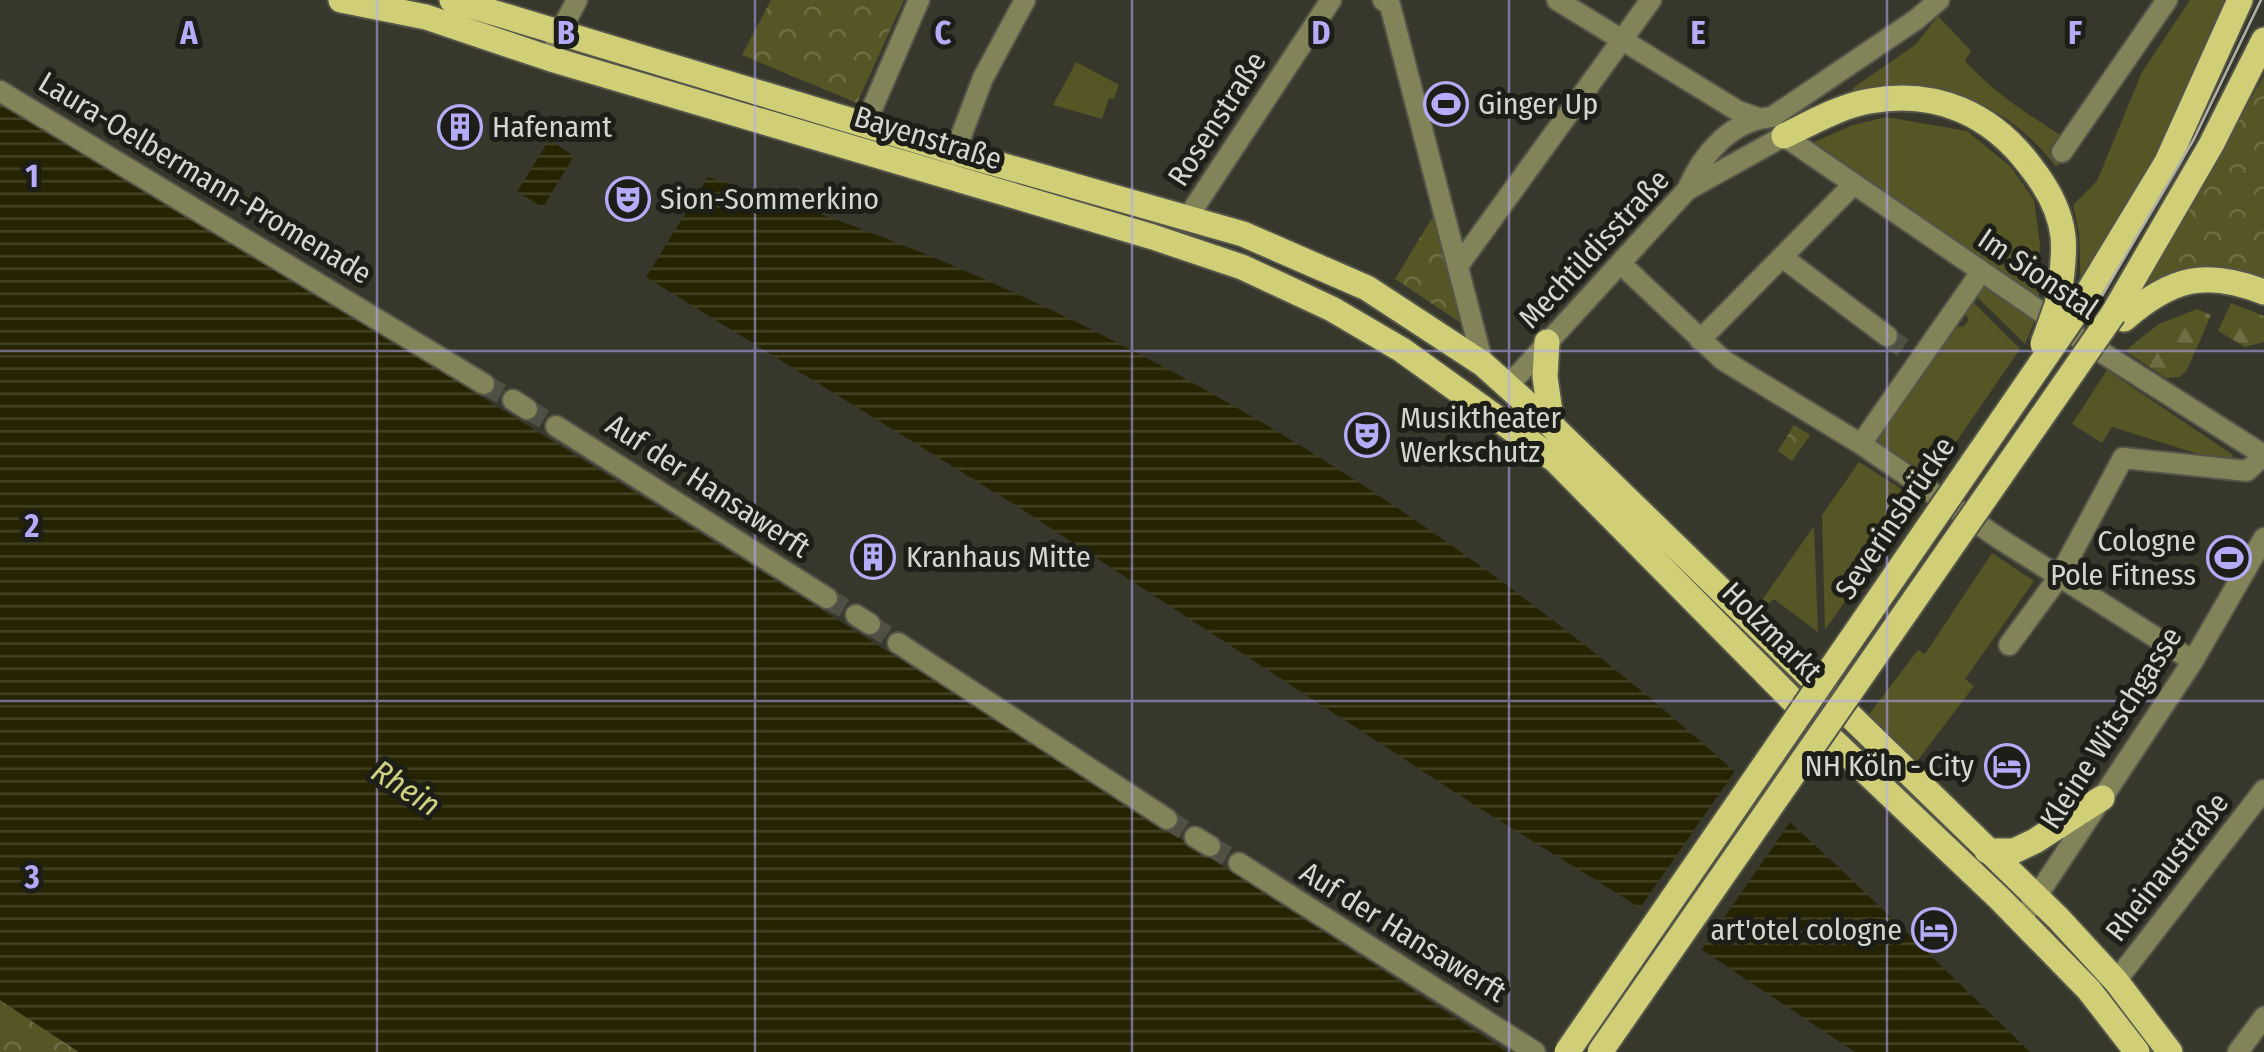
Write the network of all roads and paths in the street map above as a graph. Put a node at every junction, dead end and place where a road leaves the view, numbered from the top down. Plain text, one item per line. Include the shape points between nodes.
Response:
1 (341, 0) edge
2 (452, 0) edge
3 (577, 0) edge
4 (919, 0) edge
5 (1025, 0) edge
6 (1331, 0) edge
7 (1382, 0) edge
8 (1557, 0) edge
9 (1652, 0) edge
10 (1938, 0) edge
11 (2167, 0) edge
12 (2240, 0) edge
13 (559, 34) junction
14 (1620, 40) junction
15 (2264, 40) edge
16 (551, 59) junction
17 (0, 91) edge
18 (1758, 118) junction
19 (865, 125) junction
20 (1784, 136) junction
21 (954, 152) junction
22 (2062, 152) dead end
23 (1853, 185) junction
24 (1687, 190) junction
25 (1186, 220) junction
26 (1223, 230) junction
27 (1201, 254) junction
28 (1782, 257) junction
29 (1622, 264) junction
30 (1458, 266) junction
31 (1981, 272) junction
32 (2261, 291) edge
33 (2118, 316) junction
34 (1887, 336) tunnel mouth
35 (1700, 340) junction
36 (1547, 342) junction
37 (1484, 364) junction
38 (484, 384) tunnel mouth
39 (1508, 386) junction
40 (2021, 389) junction
41 (1471, 398) junction
42 (556, 426) tunnel mouth
43 (1552, 426) junction
44 (1861, 444) junction
45 (2264, 454) edge
46 (2264, 538) edge
47 (2059, 577) junction
48 (827, 598) tunnel mouth
49 (898, 643) tunnel mouth
50 (2009, 645) dead end
51 (2193, 661) junction
52 (2264, 790) edge
53 (2102, 798) junction
54 (1167, 819) tunnel mouth
55 (1988, 851) junction
56 (1238, 863) tunnel mouth
57 (2036, 898) junction
58 (2021, 920) junction
59 (2116, 981) junction
60 (2264, 1018) edge
61 (1535, 1052) edge
62 (1567, 1052) edge
63 (1600, 1052) edge
64 (2136, 1052) edge
65 (2170, 1052) edge
66 (2238, 1052) edge

1 - 16 main road, Bayenstraße via 426,17
2 - 13 main road, Bayenstraße
3 - 13 street
4 - 19 street
5 - 21 street via 983,78
6 - 25 street, Rosenstraße
7 - 30 street via 1390,5
8 - 14 street
9 - 14 street
10 - 18 street via 1772,117
11 - 22 street
12 - 40 main road, Severinsbrücke, bridge via 2167,162 2076,314
13 - 16 street
13 - 19 main road, Bayenstraße
14 - 18 street
14 - 30 street
15 - 33 main road
16 - 27 main road, Bayenstraße
17 - 38 street, Laura-Oelbermann-Promenade
18 - 24 street via 1721,138
19 - 21 main road, Bayenstraße
20 - 23 street, Im Sionstal
20 - 24 street, Mechtildisstraße
20 - 40 main road, bridge via 1848,106 1927,99 1971,112 2018,149 2042,182 2063,236 2054,320
21 - 25 main road, Bayenstraße
23 - 28 street
23 - 31 street, Im Sionstal
24 - 29 street, Mechtildisstraße
25 - 26 main road, Bayenstraße
26 - 27 main road
26 - 37 main road, Bayenstraße via 1352,280
27 - 41 main road, Bayenstraße via 1332,309
28 - 34 street
28 - 35 street
29 - 35 street
29 - 36 street, Mechtildisstraße
30 - 37 street
31 - 44 street via 1915,357
31 - 45 street, Im Sionstal
32 - 33 main road via 2233,280 2183,281
33 - 63 main road, Severinsbrücke, bridge
35 - 44 street
36 - 39 street, Mechtildisstraße
36 - 43 main road via 1544,377
37 - 39 main road, Bayenstraße
39 - 41 main road
39 - 43 main road, Holzmarkt
40 - 62 main road, Severinsbrücke, bridge
41 - 58 main road, Holzmarkt via 1555,460
42 - 48 street, Auf der Hansawerft
43 - 55 main road, Holzmarkt
44 - 47 street
45 - 47 street via 2246,471 2123,458
46 - 51 street, Kleine Witschgasse
47 - 50 street
47 - 51 street
49 - 54 street
51 - 53 street, Kleine Witschgasse
52 - 59 street, Rheinaustraße
53 - 55 main road via 2014,851
53 - 57 street, Kleine Witschgasse
55 - 57 main road, Holzmarkt
56 - 61 street, Auf der Hansawerft
57 - 58 street
57 - 59 main road, Holzmarkt
58 - 64 main road, Holzmarkt via 2089,990
59 - 65 main road, Holzmarkt
60 - 66 street

